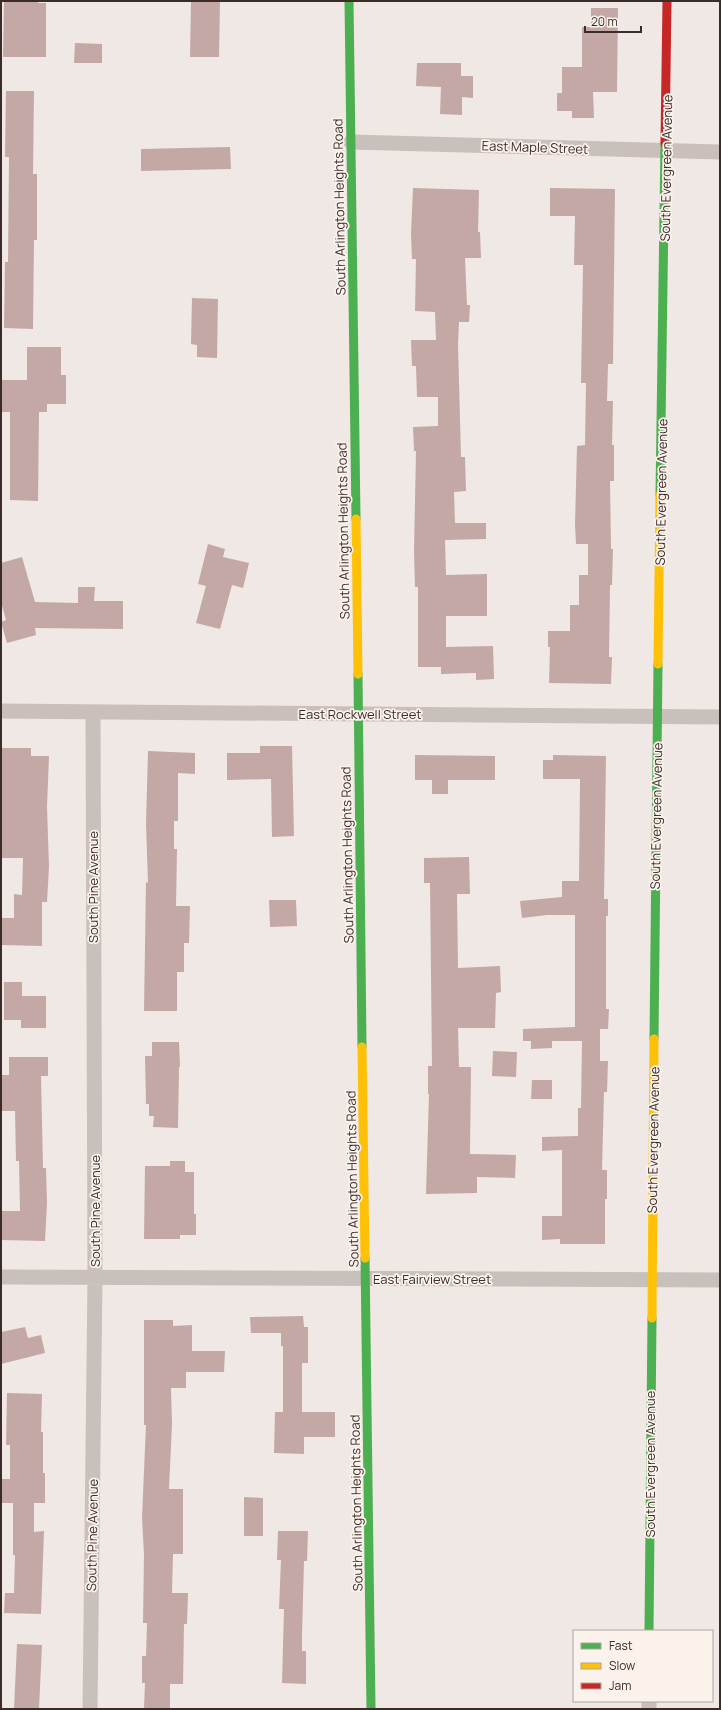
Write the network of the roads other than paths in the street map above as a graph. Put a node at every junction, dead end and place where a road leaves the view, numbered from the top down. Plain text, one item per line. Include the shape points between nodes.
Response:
1 (349, 1) edge
2 (667, 1) edge
3 (351, 142) junction
4 (666, 151) junction
5 (720, 152) edge
6 (1, 711) edge
7 (93, 712) junction
8 (358, 714) junction
9 (657, 717) junction
10 (720, 717) edge
11 (1, 1277) edge
12 (30, 1277) junction
13 (95, 1277) junction
14 (366, 1278) junction
15 (651, 1279) junction
16 (720, 1280) edge
17 (1, 1285) edge
18 (649, 1630) edge
19 (90, 1709) edge
20 (371, 1709) edge

1 - 3 main road, South Arlington Heights Road
2 - 4 main road, South Evergreen Avenue
3 - 4 street, East Maple Street
3 - 8 main road, South Arlington Heights Road
4 - 5 street, East Maple Street
4 - 9 main road, South Evergreen Avenue
6 - 7 street, East Rockwell Street
7 - 8 street, East Rockwell Street
7 - 13 street, South Pine Avenue
8 - 9 street, East Rockwell Street
8 - 14 main road, South Arlington Heights Road
9 - 10 street, East Rockwell Street
9 - 15 main road, South Evergreen Avenue
11 - 12 street, East Fairview Street
12 - 13 street, East Fairview Street
12 - 17 street
13 - 14 street, East Fairview Street
13 - 19 street, South Pine Avenue
14 - 15 street, East Fairview Street
14 - 20 main road, South Arlington Heights Road
15 - 16 street, East Fairview Street
15 - 18 main road, South Evergreen Avenue

